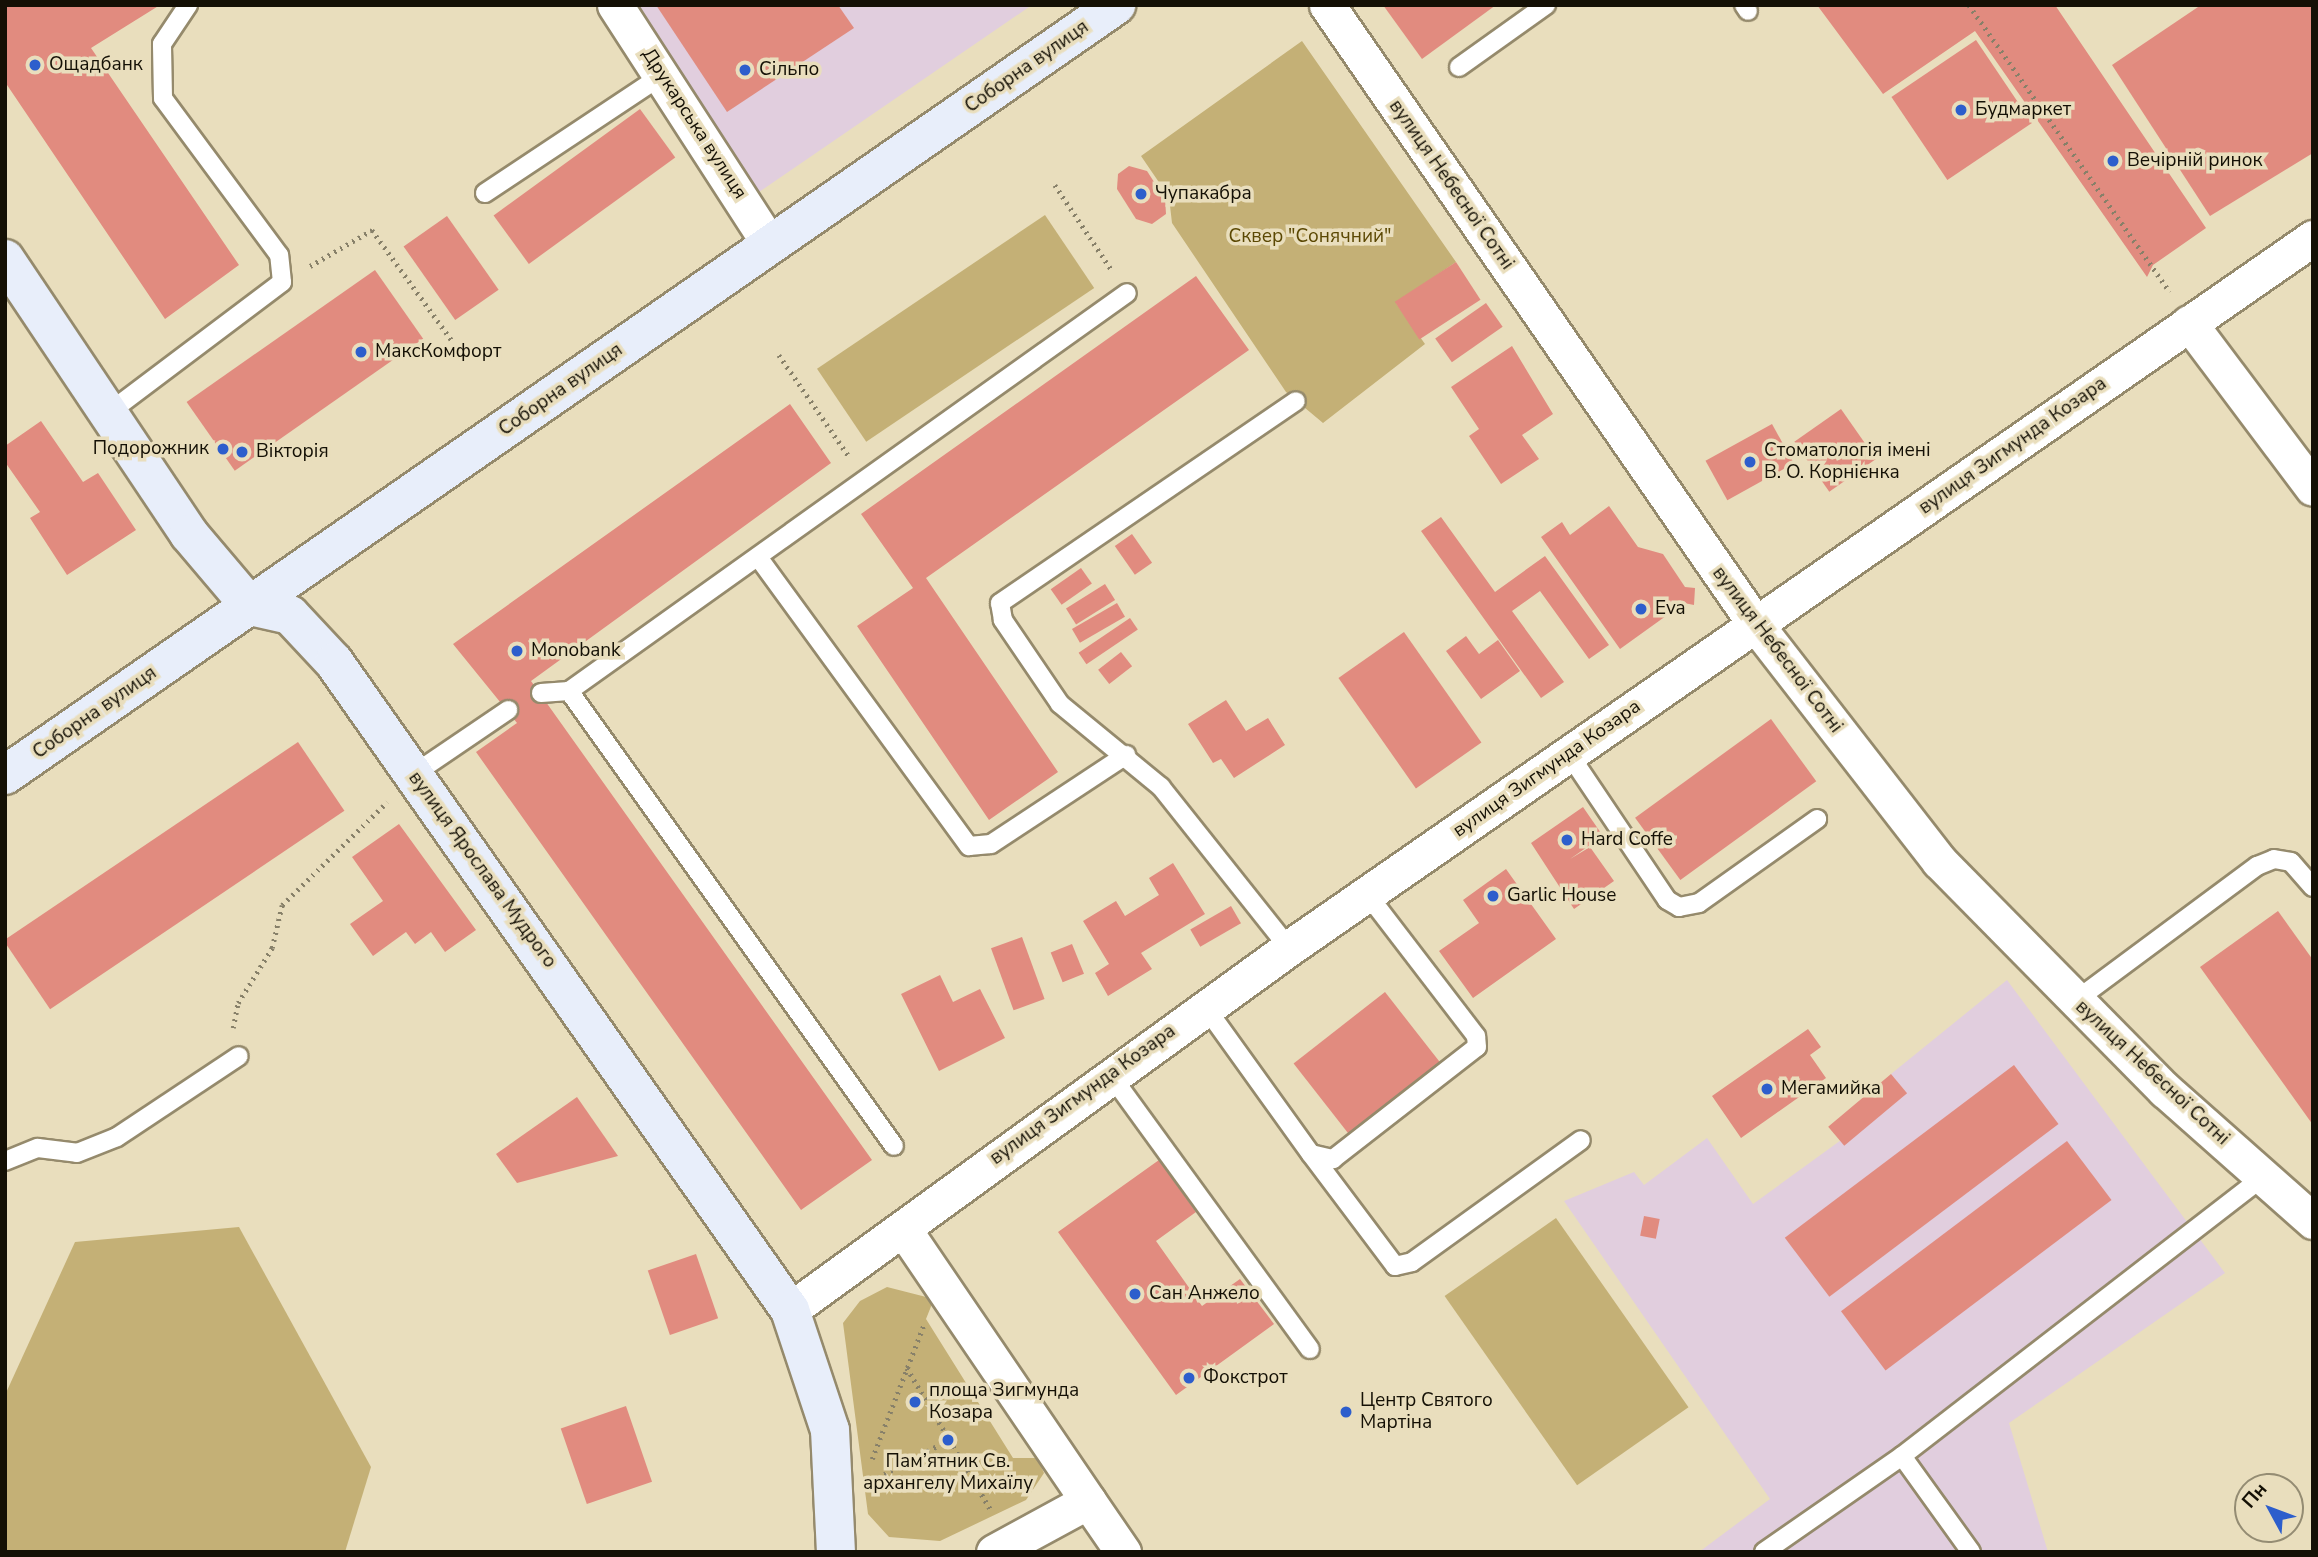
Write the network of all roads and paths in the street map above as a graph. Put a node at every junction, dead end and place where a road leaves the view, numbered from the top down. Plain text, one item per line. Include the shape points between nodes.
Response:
1 (188, 5) edge
2 (615, 5) edge
3 (1116, 5) edge
4 (1327, 5) edge
5 (1546, 5) edge
6 (1969, 5) edge
7 (1459, 67) dead end
8 (664, 74) junction
9 (1055, 185) dead end
10 (485, 193) dead end
11 (2313, 238) edge
12 (771, 244) junction
13 (5, 259) edge
14 (282, 282) junction
15 (1127, 293) joint
16 (2189, 323) junction
17 (453, 342) dead end
18 (779, 355) dead end
19 (1296, 401) dead end
20 (107, 414) junction
21 (865, 479) junction
22 (2313, 488) edge
23 (758, 557) junction
24 (250, 606) junction
25 (1756, 625) junction
26 (569, 691) junction
27 (541, 693) dead end
28 (508, 710) dead end
29 (1569, 754) junction
30 (1126, 755) junction
31 (5, 775) edge
32 (401, 787) junction
33 (1817, 819) dead end
34 (2313, 887) edge
35 (1367, 894) junction
36 (1290, 948) junction
37 (2075, 1001) junction
38 (1206, 1008) junction
39 (239, 1056) joint
40 (1110, 1074) junction
41 (1581, 1140) dead end
42 (894, 1146) dead end
43 (1311, 1154) junction
44 (5, 1161) edge
45 (2264, 1175) junction
46 (2313, 1221) edge
47 (904, 1230) junction
48 (790, 1310) junction
49 (926, 1319) dead end
50 (1310, 1349) dead end
51 (907, 1368) junction
52 (948, 1440) junction
53 (1902, 1456) junction
54 (1088, 1501) junction
55 (1969, 1545) edge
56 (1002, 1548) edge
57 (836, 1552) edge
58 (1123, 1552) edge
59 (1764, 1552) edge
60 (1952, 1552) edge

1 - 14 lane via 162,44 163,98 279,255
2 - 8 street, Друкарська вулиця
3 - 12 street, Соборна вулиця
4 - 25 street, вулиця Небесної Сотні
5 - 7 lane
6 - 16 path
8 - 10 lane
8 - 12 street, Друкарська вулиця
9 - 15 path
11 - 16 street, вулиця Зигмунда Козара
12 - 24 street, Соборна вулиця
13 - 20 street
14 - 17 path via 372,230
14 - 20 lane
15 - 21 lane
16 - 22 street
16 - 25 street, вулиця Зигмунда Козара
18 - 21 path
19 - 30 lane via 1000,603 1003,620 1060,704
20 - 24 street via 189,534
21 - 23 lane
23 - 26 lane
23 - 30 lane via 969,846 991,844
24 - 31 street, Соборна вулиця
24 - 32 street, вулиця Ярослава Мудрого via 290,615 334,662
25 - 29 street, вулиця Зигмунда Козара
25 - 37 street, вулиця Небесної Сотні via 1939,861
26 - 27 lane
26 - 42 lane
28 - 32 lane
29 - 33 lane via 1667,900 1679,907 1699,903
29 - 35 street, вулиця Зигмунда Козара
30 - 36 lane via 1161,787
32 - 39 path via 282,905 272,948 238,1003 232,1031
32 - 48 street, вулиця Ярослава Мудрого
34 - 37 lane via 2291,862 2274,859 2257,866
35 - 36 street, вулиця Зигмунда Козара
35 - 43 lane via 1476,1036 1477,1047 1333,1159
36 - 38 street, вулиця Зигмунда Козара
37 - 45 street, вулиця Небесної Сотні
38 - 40 street, вулиця Зигмунда Козара
38 - 43 lane
39 - 44 lane via 117,1137 77,1153 38,1148
40 - 47 street, вулиця Зигмунда Козара
40 - 50 lane
41 - 43 lane via 1412,1262 1395,1266
45 - 46 street, вулиця Небесної Сотні
45 - 53 lane
47 - 48 street, вулиця Зигмунда Козара
47 - 54 street
48 - 57 street, вулиця Ярослава Мудрого via 830,1430
49 - 51 path
51 - 52 path
51 - 52 path via 862,1486
52 - 56 path
53 - 55 lane
53 - 59 lane
54 - 56 street
54 - 58 street
55 - 60 lane

